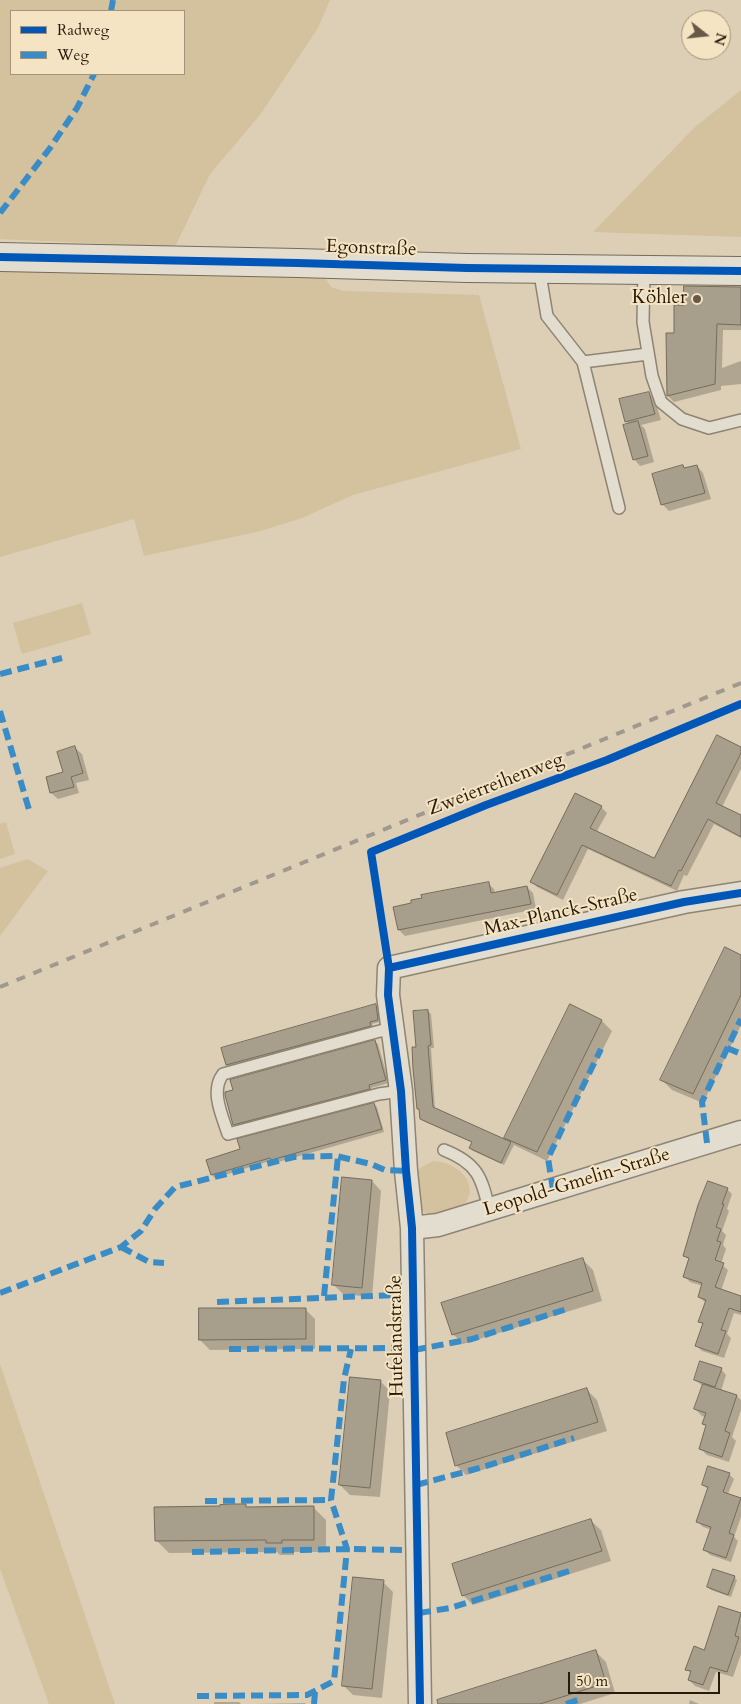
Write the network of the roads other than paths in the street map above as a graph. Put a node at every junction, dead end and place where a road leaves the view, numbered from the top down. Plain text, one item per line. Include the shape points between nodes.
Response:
1 (0, 257) edge
2 (539, 268) junction
3 (644, 269) junction
4 (741, 271) edge
5 (648, 354) junction
6 (583, 362) junction
7 (741, 420) edge
8 (619, 508) dead end
9 (741, 893) edge
10 (388, 968) joint
11 (394, 1030) junction
12 (401, 1091) junction
13 (741, 1132) edge
14 (444, 1150) dead end
15 (489, 1210) junction
16 (412, 1228) junction
17 (420, 1704) edge

1 - 2 street, Egonstraße
2 - 3 street, Egonstraße
2 - 6 lane via 547,316
3 - 4 street, Egonstraße
3 - 5 lane via 643,322
5 - 6 lane
5 - 7 lane via 661,402 682,419 709,428
6 - 8 lane
9 - 10 street, Max-Planck-Straße via 684,902
10 - 11 street, Hufelandstraße via 388,995
11 - 12 street, Hufelandstraße
11 - 12 lane via 380,1031 223,1074 216,1091 228,1134
12 - 16 street, Hufelandstraße
13 - 15 street, Leopold-Gmelin-Straße
14 - 15 lane via 460,1156 475,1170 484,1186
15 - 16 street, Leopold-Gmelin-Straße via 438,1225
16 - 17 street, Hufelandstraße

